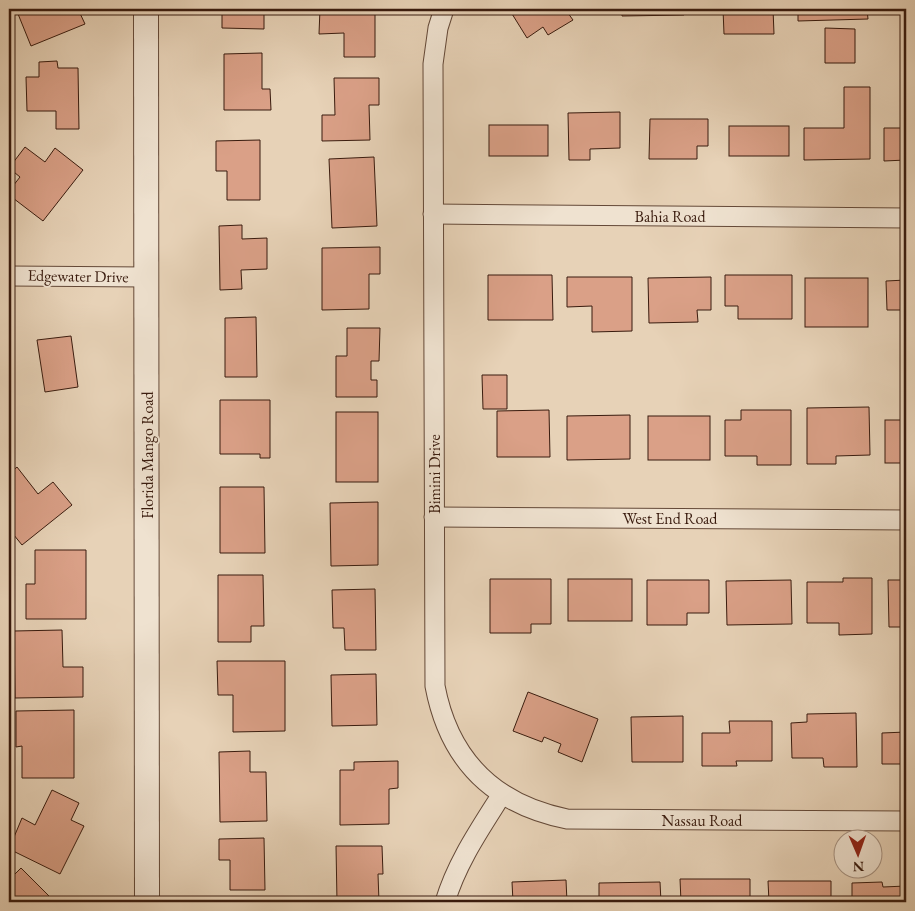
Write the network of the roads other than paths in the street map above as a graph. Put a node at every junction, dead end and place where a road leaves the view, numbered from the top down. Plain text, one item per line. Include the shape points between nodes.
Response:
1 (146, 9) edge
2 (444, 9) edge
3 (433, 214) junction
4 (906, 218) edge
5 (9, 276) edge
6 (146, 277) junction
7 (434, 517) junction
8 (906, 520) edge
9 (502, 794) junction
10 (906, 821) edge
11 (148, 902) edge
12 (445, 902) edge

1 - 6 street, Florida Mango Road
2 - 3 street, Bimini Drive via 433,64
3 - 4 street, Bahia Road
3 - 7 street, Bimini Drive
5 - 6 street, Edgewater Drive
6 - 11 street, Florida Mango Road
7 - 8 street, West End Road
7 - 9 street, Bimini Drive via 435,686 439,704 460,753 484,780
9 - 10 street, Nassau Road via 532,810 567,819
9 - 12 street via 468,848

